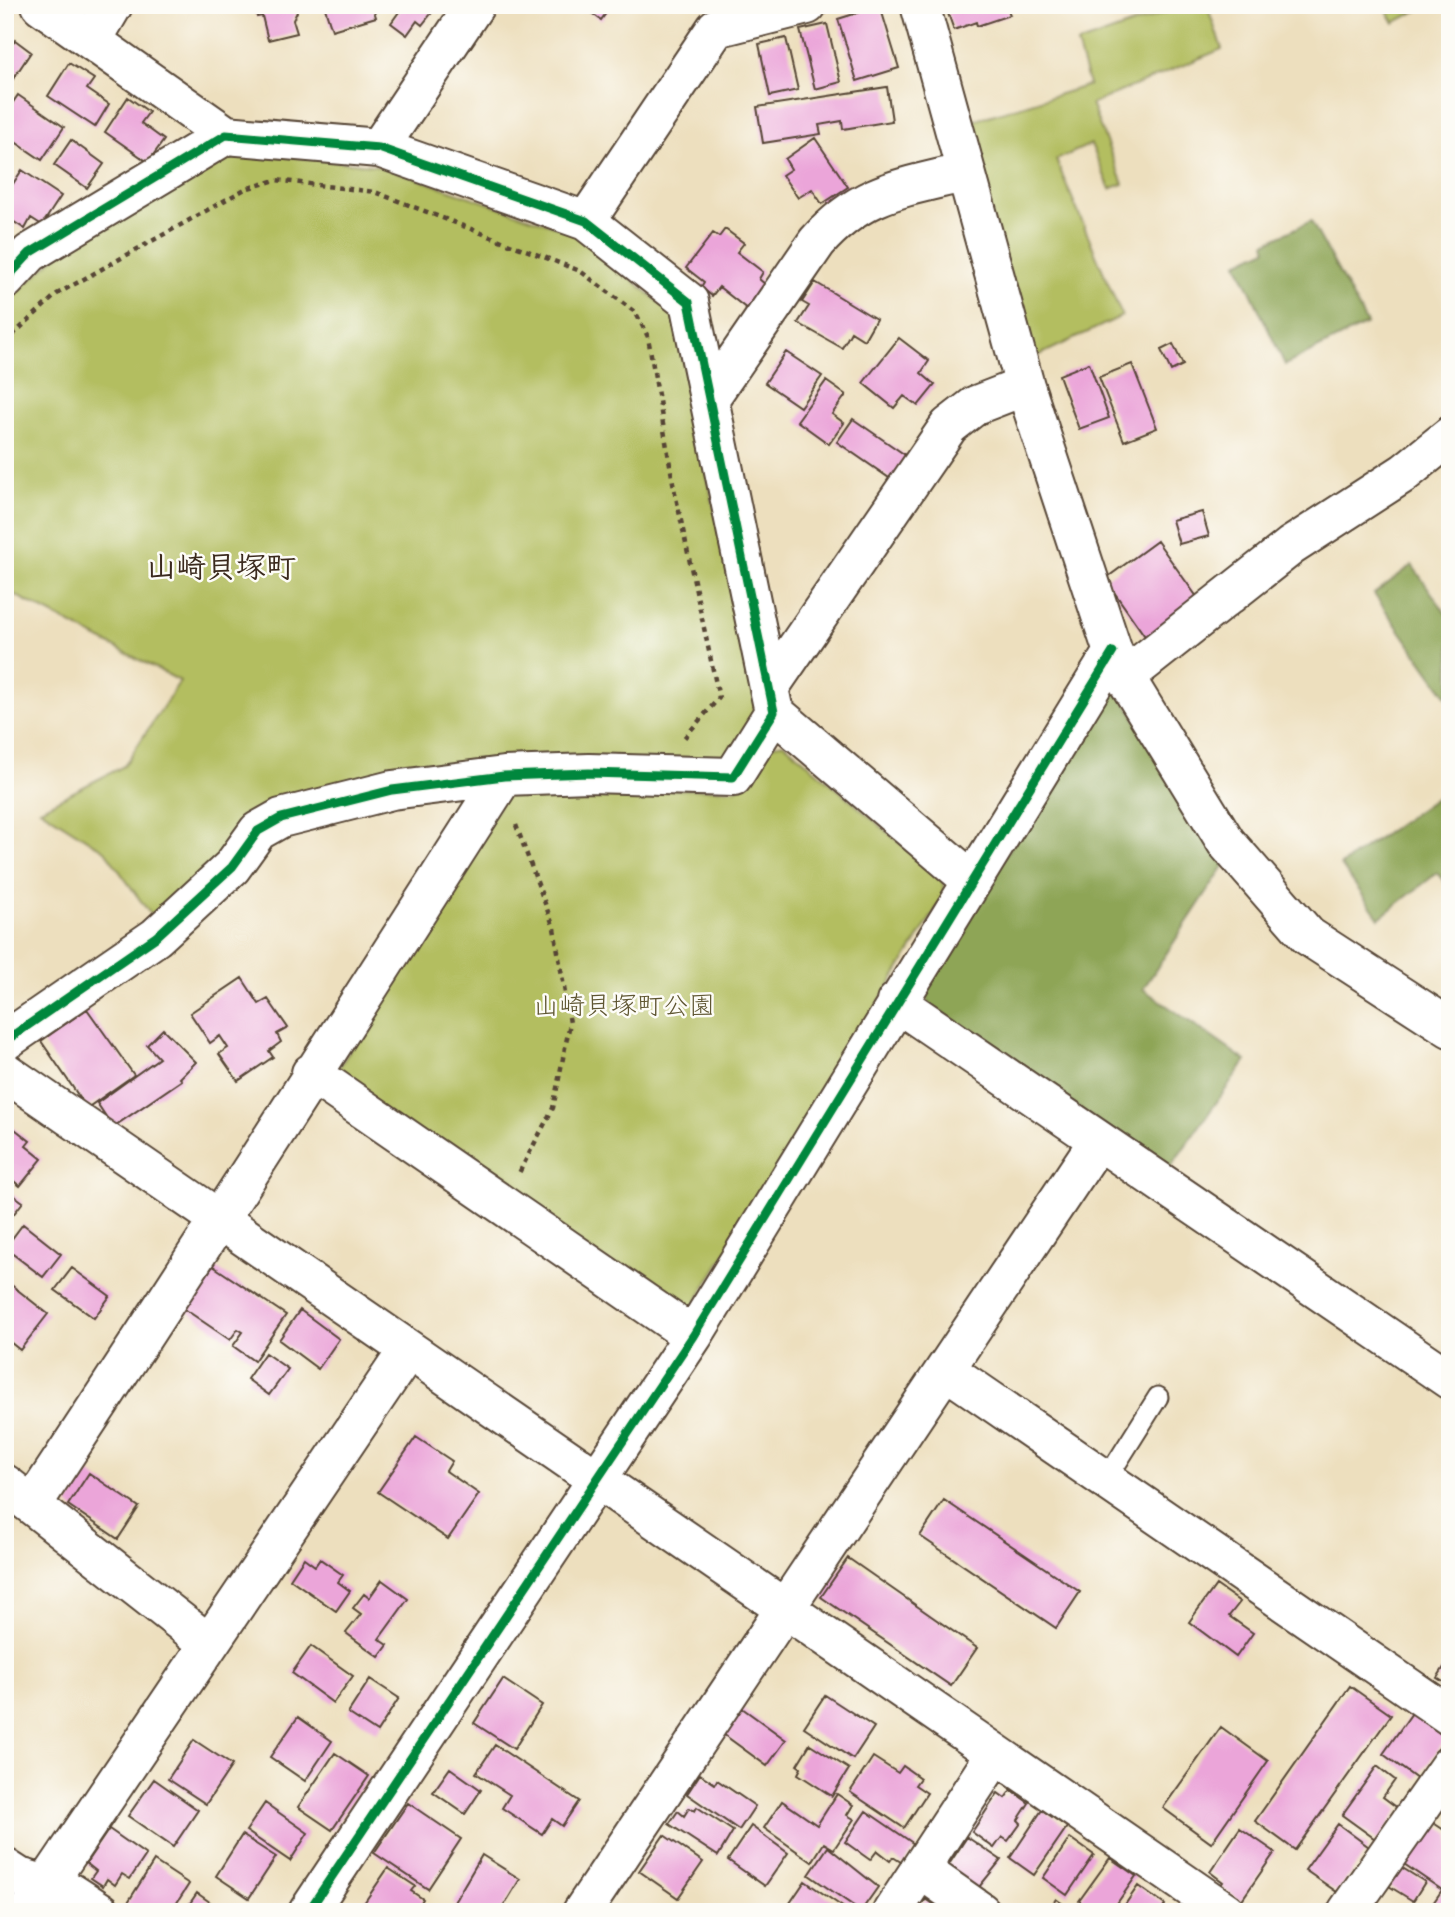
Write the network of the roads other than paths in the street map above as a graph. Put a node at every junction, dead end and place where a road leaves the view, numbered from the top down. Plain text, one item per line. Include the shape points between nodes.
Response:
1 (41, 5) edge
2 (113, 5) edge
3 (475, 5) edge
4 (807, 5) edge
5 (920, 5) edge
6 (93, 40) junction
7 (226, 135) junction
8 (379, 148) junction
9 (966, 172) junction
10 (586, 221) junction
11 (14, 257) edge
12 (1025, 386) junction
13 (709, 399) junction
14 (1450, 436) edge
15 (1119, 665) junction
16 (771, 700) junction
17 (498, 786) junction
18 (971, 880) junction
19 (896, 1002) junction
20 (1450, 1028) edge
21 (5, 1041) edge
22 (5, 1072) edge
23 (311, 1073) junction
24 (1098, 1141) junction
25 (221, 1220) junction
26 (693, 1336) junction
27 (408, 1350) junction
28 (946, 1370) junction
29 (1450, 1380) edge
30 (1158, 1396) dead end
31 (599, 1478) junction
32 (1106, 1480) junction
33 (19, 1495) edge
34 (783, 1608) junction
35 (209, 1644) junction
36 (1450, 1716) edge
37 (995, 1755) junction
38 (1450, 1765) edge
39 (5, 1868) edge
40 (920, 1869) junction
41 (37, 1898) edge
42 (1201, 1905) edge
43 (101, 1912) edge
44 (308, 1912) edge
45 (582, 1912) edge
46 (892, 1912) edge
47 (982, 1912) edge
48 (1347, 1912) edge

1 - 6 street
2 - 6 street
3 - 8 street
4 - 10 street via 716,28
5 - 9 street
6 - 7 street
7 - 8 street
7 - 11 street
8 - 10 street
9 - 12 street
9 - 13 street via 888,191 852,208 832,225
10 - 13 street via 689,302
12 - 15 street
12 - 16 street via 975,405 949,426
13 - 16 street
14 - 15 street via 1404,473
15 - 18 street
15 - 20 street via 1226,842 1308,936
16 - 17 street via 733,777 589,773
16 - 18 street
17 - 21 street via 392,790 281,818 258,831 232,867 156,937
17 - 23 street
18 - 19 street
19 - 24 street
19 - 26 street
22 - 25 street
23 - 25 street
23 - 26 street
24 - 28 street
24 - 29 street
25 - 27 street
25 - 33 street
26 - 31 street
27 - 31 street
27 - 35 street
28 - 32 street
28 - 34 street
30 - 32 lane
31 - 34 street
31 - 44 street
32 - 36 street
33 - 35 street
34 - 37 street
34 - 45 street
35 - 41 street
37 - 40 street
37 - 42 street
38 - 48 street
39 - 41 street
40 - 46 street
40 - 47 street
41 - 43 street via 70,1892

